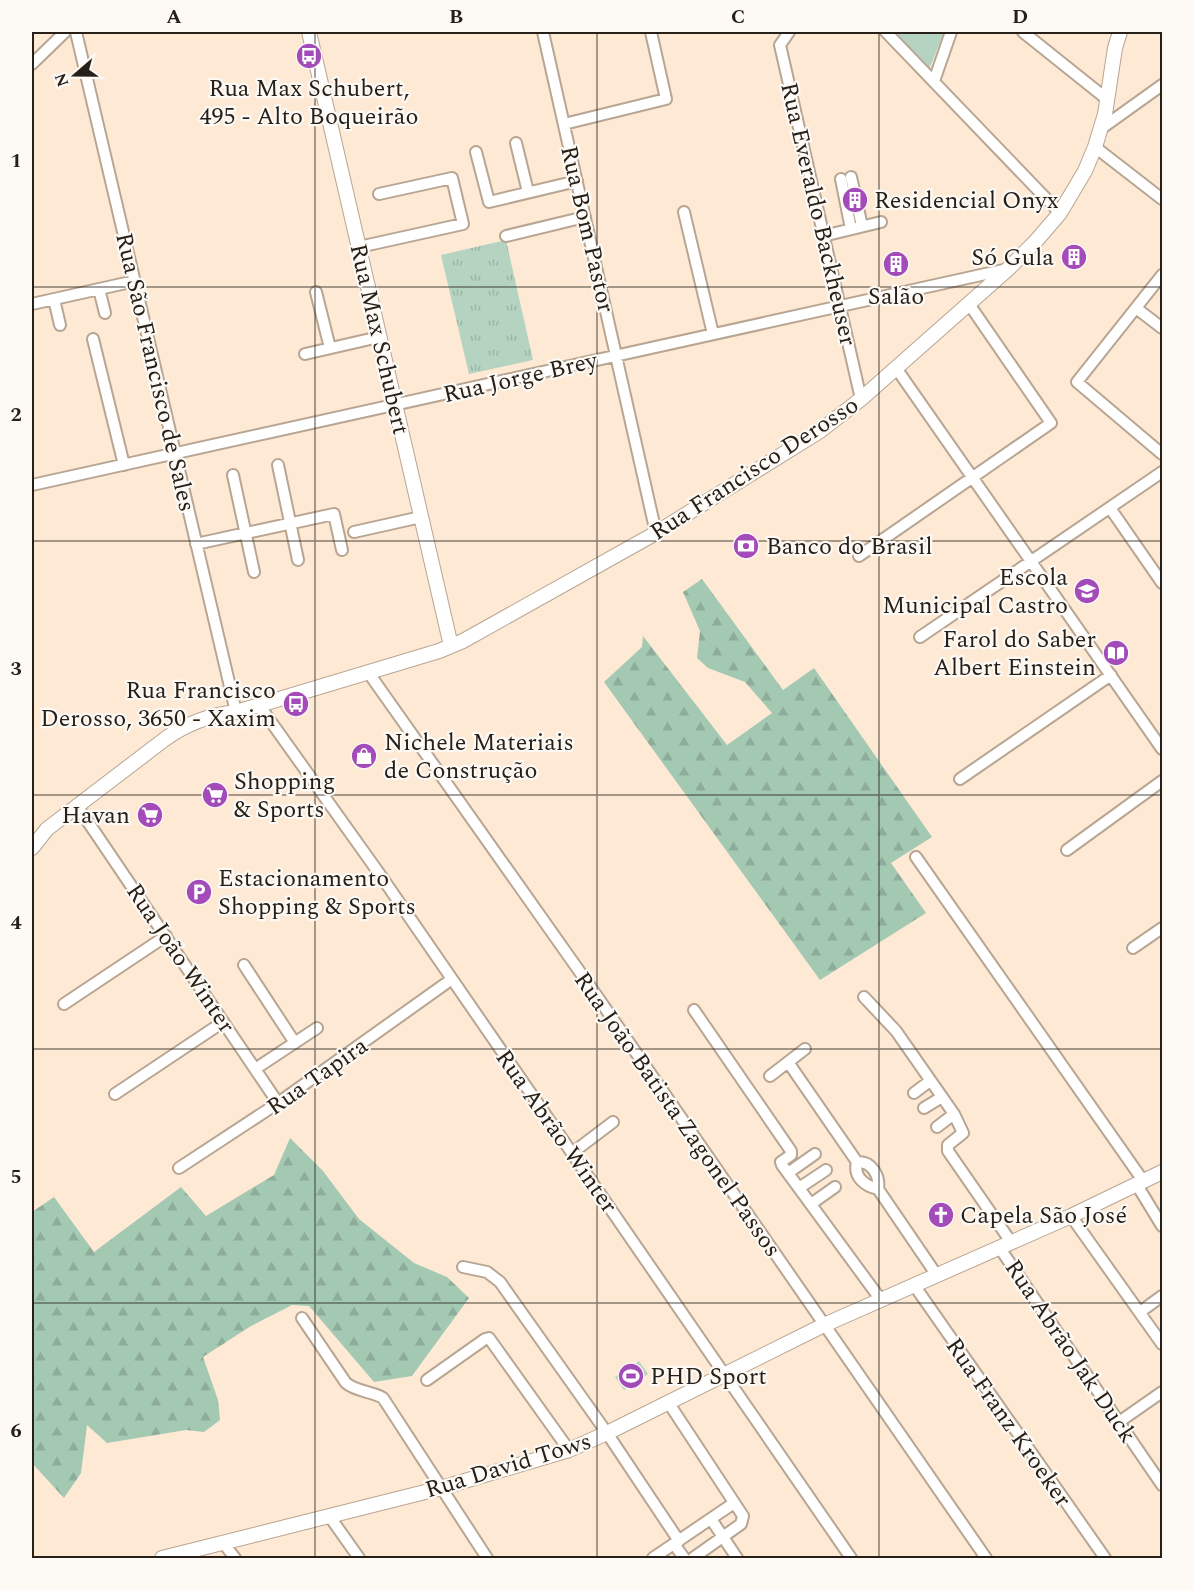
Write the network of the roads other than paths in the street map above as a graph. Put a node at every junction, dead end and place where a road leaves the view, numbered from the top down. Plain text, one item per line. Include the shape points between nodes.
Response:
1 (65, 32) edge
2 (76, 32) edge
3 (309, 32) edge
4 (543, 32) edge
5 (651, 32) edge
6 (777, 32) edge
7 (789, 32) edge
8 (951, 32) edge
9 (1023, 32) edge
10 (1114, 32) edge
11 (1120, 32) edge
12 (890, 33) edge
13 (780, 45) junction
14 (1115, 48) junction
15 (33, 58) edge
16 (933, 81) junction
17 (1162, 85) edge
18 (1108, 100) junction
19 (564, 124) junction
20 (1101, 128) junction
21 (516, 143) dead end
22 (1095, 147) junction
23 (476, 152) dead end
24 (577, 181) junction
25 (528, 192) junction
26 (380, 194) dead end
27 (1162, 199) edge
28 (684, 212) dead end
29 (1060, 213) junction
30 (585, 217) junction
31 (881, 222) dead end
32 (862, 226) junction
33 (851, 229) junction
34 (506, 236) dead end
35 (823, 236) junction
36 (359, 247) junction
37 (1008, 268) junction
38 (1162, 275) edge
39 (135, 280) junction
40 (99, 288) junction
41 (316, 292) dead end
42 (54, 299) junction
43 (32, 304) edge
44 (969, 304) junction
45 (840, 306) junction
46 (1136, 308) junction
47 (105, 313) dead end
48 (60, 325) dead end
49 (1162, 328) edge
50 (713, 334) junction
51 (380, 337) junction
52 (93, 339) dead end
53 (330, 348) junction
54 (305, 354) dead end
55 (616, 356) junction
56 (896, 368) junction
57 (861, 399) junction
58 (395, 405) junction
59 (175, 453) junction
60 (1162, 454) edge
61 (124, 465) junction
62 (278, 465) dead end
63 (1162, 472) edge
64 (233, 475) dead end
65 (973, 477) junction
66 (32, 485) edge
67 (1110, 508) junction
68 (421, 517) junction
69 (291, 523) junction
70 (354, 532) dead end
71 (245, 533) junction
72 (656, 533) junction
73 (196, 544) junction
74 (342, 550) dead end
75 (859, 556) dead end
76 (298, 560) dead end
77 (1031, 561) junction
78 (254, 572) dead end
79 (1162, 583) edge
80 (920, 637) dead end
81 (451, 646) junction
82 (368, 672) junction
83 (1111, 675) junction
84 (259, 705) junction
85 (236, 712) junction
86 (1162, 749) edge
87 (960, 779) dead end
88 (1162, 781) edge
89 (82, 813) junction
90 (32, 843) edge
91 (1067, 850) dead end
92 (916, 857) dead end
93 (1162, 928) edge
94 (166, 936) junction
95 (1133, 948) dead end
96 (244, 965) dead end
97 (452, 979) junction
98 (864, 997) dead end
99 (64, 1004) dead end
100 (694, 1010) dead end
101 (223, 1022) junction
102 (317, 1028) dead end
103 (295, 1043) junction
104 (805, 1049) dead end
105 (788, 1062) junction
106 (255, 1069) junction
107 (770, 1076) dead end
108 (930, 1081) junction
109 (914, 1093) dead end
110 (115, 1094) dead end
111 (942, 1097) junction
112 (278, 1103) junction
113 (924, 1108) dead end
114 (954, 1114) junction
115 (613, 1122) dead end
116 (937, 1127) dead end
117 (572, 1153) junction
118 (815, 1154) dead end
119 (179, 1168) dead end
120 (826, 1170) dead end
121 (1162, 1172) edge
122 (788, 1173) junction
123 (1140, 1183) junction
124 (835, 1187) dead end
125 (799, 1188) junction
126 (811, 1203) junction
127 (1071, 1216) junction
128 (1162, 1226) edge
129 (1005, 1245) junction
130 (463, 1267) dead end
131 (936, 1274) junction
132 (914, 1285) junction
133 (1162, 1296) edge
134 (881, 1300) junction
135 (1140, 1312) junction
136 (302, 1318) dead end
137 (824, 1325) junction
138 (1162, 1344) edge
139 (724, 1373) junction
140 (427, 1380) dead end
141 (1162, 1392) edge
142 (668, 1402) junction
143 (1119, 1422) junction
144 (607, 1433) junction
145 (569, 1450) junction
146 (1162, 1485) edge
147 (441, 1488) junction
148 (734, 1503) junction
149 (330, 1517) junction
150 (711, 1519) junction
151 (723, 1538) junction
152 (676, 1543) junction
153 (224, 1544) junction
154 (162, 1558) edge
155 (235, 1558) edge
156 (359, 1558) edge
157 (487, 1558) edge
158 (653, 1558) edge
159 (684, 1558) edge
160 (693, 1558) edge
161 (737, 1558) edge
162 (851, 1558) edge
163 (986, 1558) edge
164 (1105, 1558) edge

1 - 15 street
2 - 39 street, Rua São Francisco de Sales
3 - 36 street, Rua Max Schubert
4 - 19 street, Rua Bom Pastor
5 - 19 street via 666,99
6 - 13 street, Rua Everaldo Backheuser
7 - 13 street
8 - 16 street
9 - 18 street
10 - 14 street, Rua Francisco Derosso
11 - 14 street, Rua Francisco Derosso
12 - 16 street
13 - 35 street, Rua Everaldo Backheuser
14 - 18 street, Rua Francisco Derosso
16 - 29 street
17 - 20 street
18 - 20 street, Rua Francisco Derosso
19 - 24 street, Rua Bom Pastor
20 - 22 street, Rua Francisco Derosso
21 - 25 street
22 - 27 street
22 - 29 street, Rua Francisco Derosso
23 - 25 street via 489,202
24 - 25 street
24 - 30 street, Rua Bom Pastor
26 - 36 street via 452,178 463,224
28 - 50 street
29 - 37 street, Rua Francisco Derosso
30 - 34 street
30 - 55 street, Rua Bom Pastor
31 - 32 street
32 - 33 street
32 - 33 street via 846,178
33 - 35 street
35 - 45 street, Rua Everaldo Backheuser
36 - 51 street, Rua Max Schubert
37 - 44 street, Rua Francisco Derosso
37 - 45 street, Rua Jorge Brey
38 - 46 street
39 - 40 street
39 - 59 street, Rua São Francisco de Sales
40 - 42 street
40 - 47 street
41 - 53 street
42 - 43 street
42 - 48 street
44 - 56 street, Rua Francisco Derosso
44 - 65 street via 1051,423
45 - 50 street, Rua Jorge Brey
45 - 57 street, Rua Everaldo Backheuser
46 - 49 street
46 - 60 street via 1077,382
50 - 55 street, Rua Jorge Brey
51 - 53 street
51 - 58 street, Rua Max Schubert
52 - 61 street
53 - 54 street
55 - 58 street, Rua Jorge Brey
55 - 72 street, Rua Bom Pastor
56 - 57 street, Rua Francisco Derosso
56 - 65 street
57 - 72 street, Rua Francisco Derosso via 820,431
58 - 59 street, Rua Jorge Brey
58 - 68 street, Rua Max Schubert
59 - 61 street, Rua Jorge Brey
59 - 73 street, Rua São Francisco de Sales
61 - 66 street, Rua Jorge Brey
62 - 69 street
63 - 67 street
64 - 71 street
65 - 75 street
65 - 77 street
67 - 77 street
67 - 79 street
68 - 70 street
68 - 81 street, Rua Max Schubert
69 - 71 street
69 - 74 street via 334,514
69 - 76 street
71 - 73 street
71 - 78 street
72 - 81 street, Rua Francisco Derosso
73 - 85 street, Rua São Francisco de Sales
77 - 80 street
77 - 83 street
81 - 82 street, Rua Francisco Derosso
82 - 84 street, Rua Francisco Derosso
82 - 137 street, Rua João Batista Zagonel Passos
83 - 86 street
83 - 87 street
84 - 85 street, Rua Francisco Derosso
84 - 97 street, Rua Abrão Winter
85 - 89 street, Rua Francisco Derosso via 176,742
85 - 90 street, Rua Francisco Derosso via 212,715 178,730
88 - 91 street
89 - 90 street, Rua Francisco Derosso via 51,837
89 - 94 street, Rua João Winter
92 - 123 street
93 - 95 street
94 - 99 street
94 - 101 street, Rua João Winter
96 - 103 street
97 - 112 street, Rua Tapira
97 - 117 street, Rua Abrão Winter
98 - 108 street via 896,1031
100 - 122 street via 791,1151 782,1162
101 - 106 street, Rua João Winter
101 - 110 street
102 - 103 street
103 - 106 street
104 - 105 street
105 - 107 street
105 - 131 street via 857,1162 858,1176 869,1187 878,1189
106 - 112 street, Rua João Winter
108 - 109 street
108 - 111 street
111 - 113 street
111 - 114 street
112 - 119 street, Rua Tapira
114 - 116 street
114 - 129 street, Rua Abrão Jak Duck via 963,1133 948,1145 948,1151
115 - 117 street
117 - 139 street, Rua Abrão Winter
118 - 122 street
120 - 125 street
121 - 123 street, Rua David Tows
122 - 125 street
123 - 127 street, Rua David Tows
123 - 128 street
124 - 126 street
125 - 126 street
126 - 134 street
127 - 129 street, Rua David Tows
127 - 135 street
129 - 131 street, Rua David Tows
129 - 143 street, Rua Abrão Jak Duck
130 - 144 street via 488,1272 500,1282
131 - 132 street, Rua David Tows
132 - 134 street, Rua David Tows
132 - 164 street, Rua Franz Kroeker
133 - 135 street
134 - 137 street, Rua David Tows
135 - 138 street
136 - 147 street via 346,1383 383,1398
137 - 139 street, Rua David Tows
137 - 163 street, Rua João Batista Zagonel Passos
139 - 142 street, Rua David Tows
139 - 162 street, Rua Abrão Winter
140 - 145 street via 489,1338
141 - 143 street
142 - 144 street, Rua David Tows
142 - 148 street
143 - 146 street, Rua Abrão Jak Duck
144 - 145 street, Rua David Tows
144 - 152 street
145 - 147 street, Rua David Tows
147 - 149 street, Rua David Tows
147 - 157 street
148 - 150 street
148 - 151 street via 743,1521
149 - 153 street, Rua David Tows
149 - 156 street
150 - 151 street
150 - 152 street
151 - 160 street
151 - 161 street
152 - 158 street
152 - 159 street
153 - 154 street, Rua David Tows
153 - 155 street

